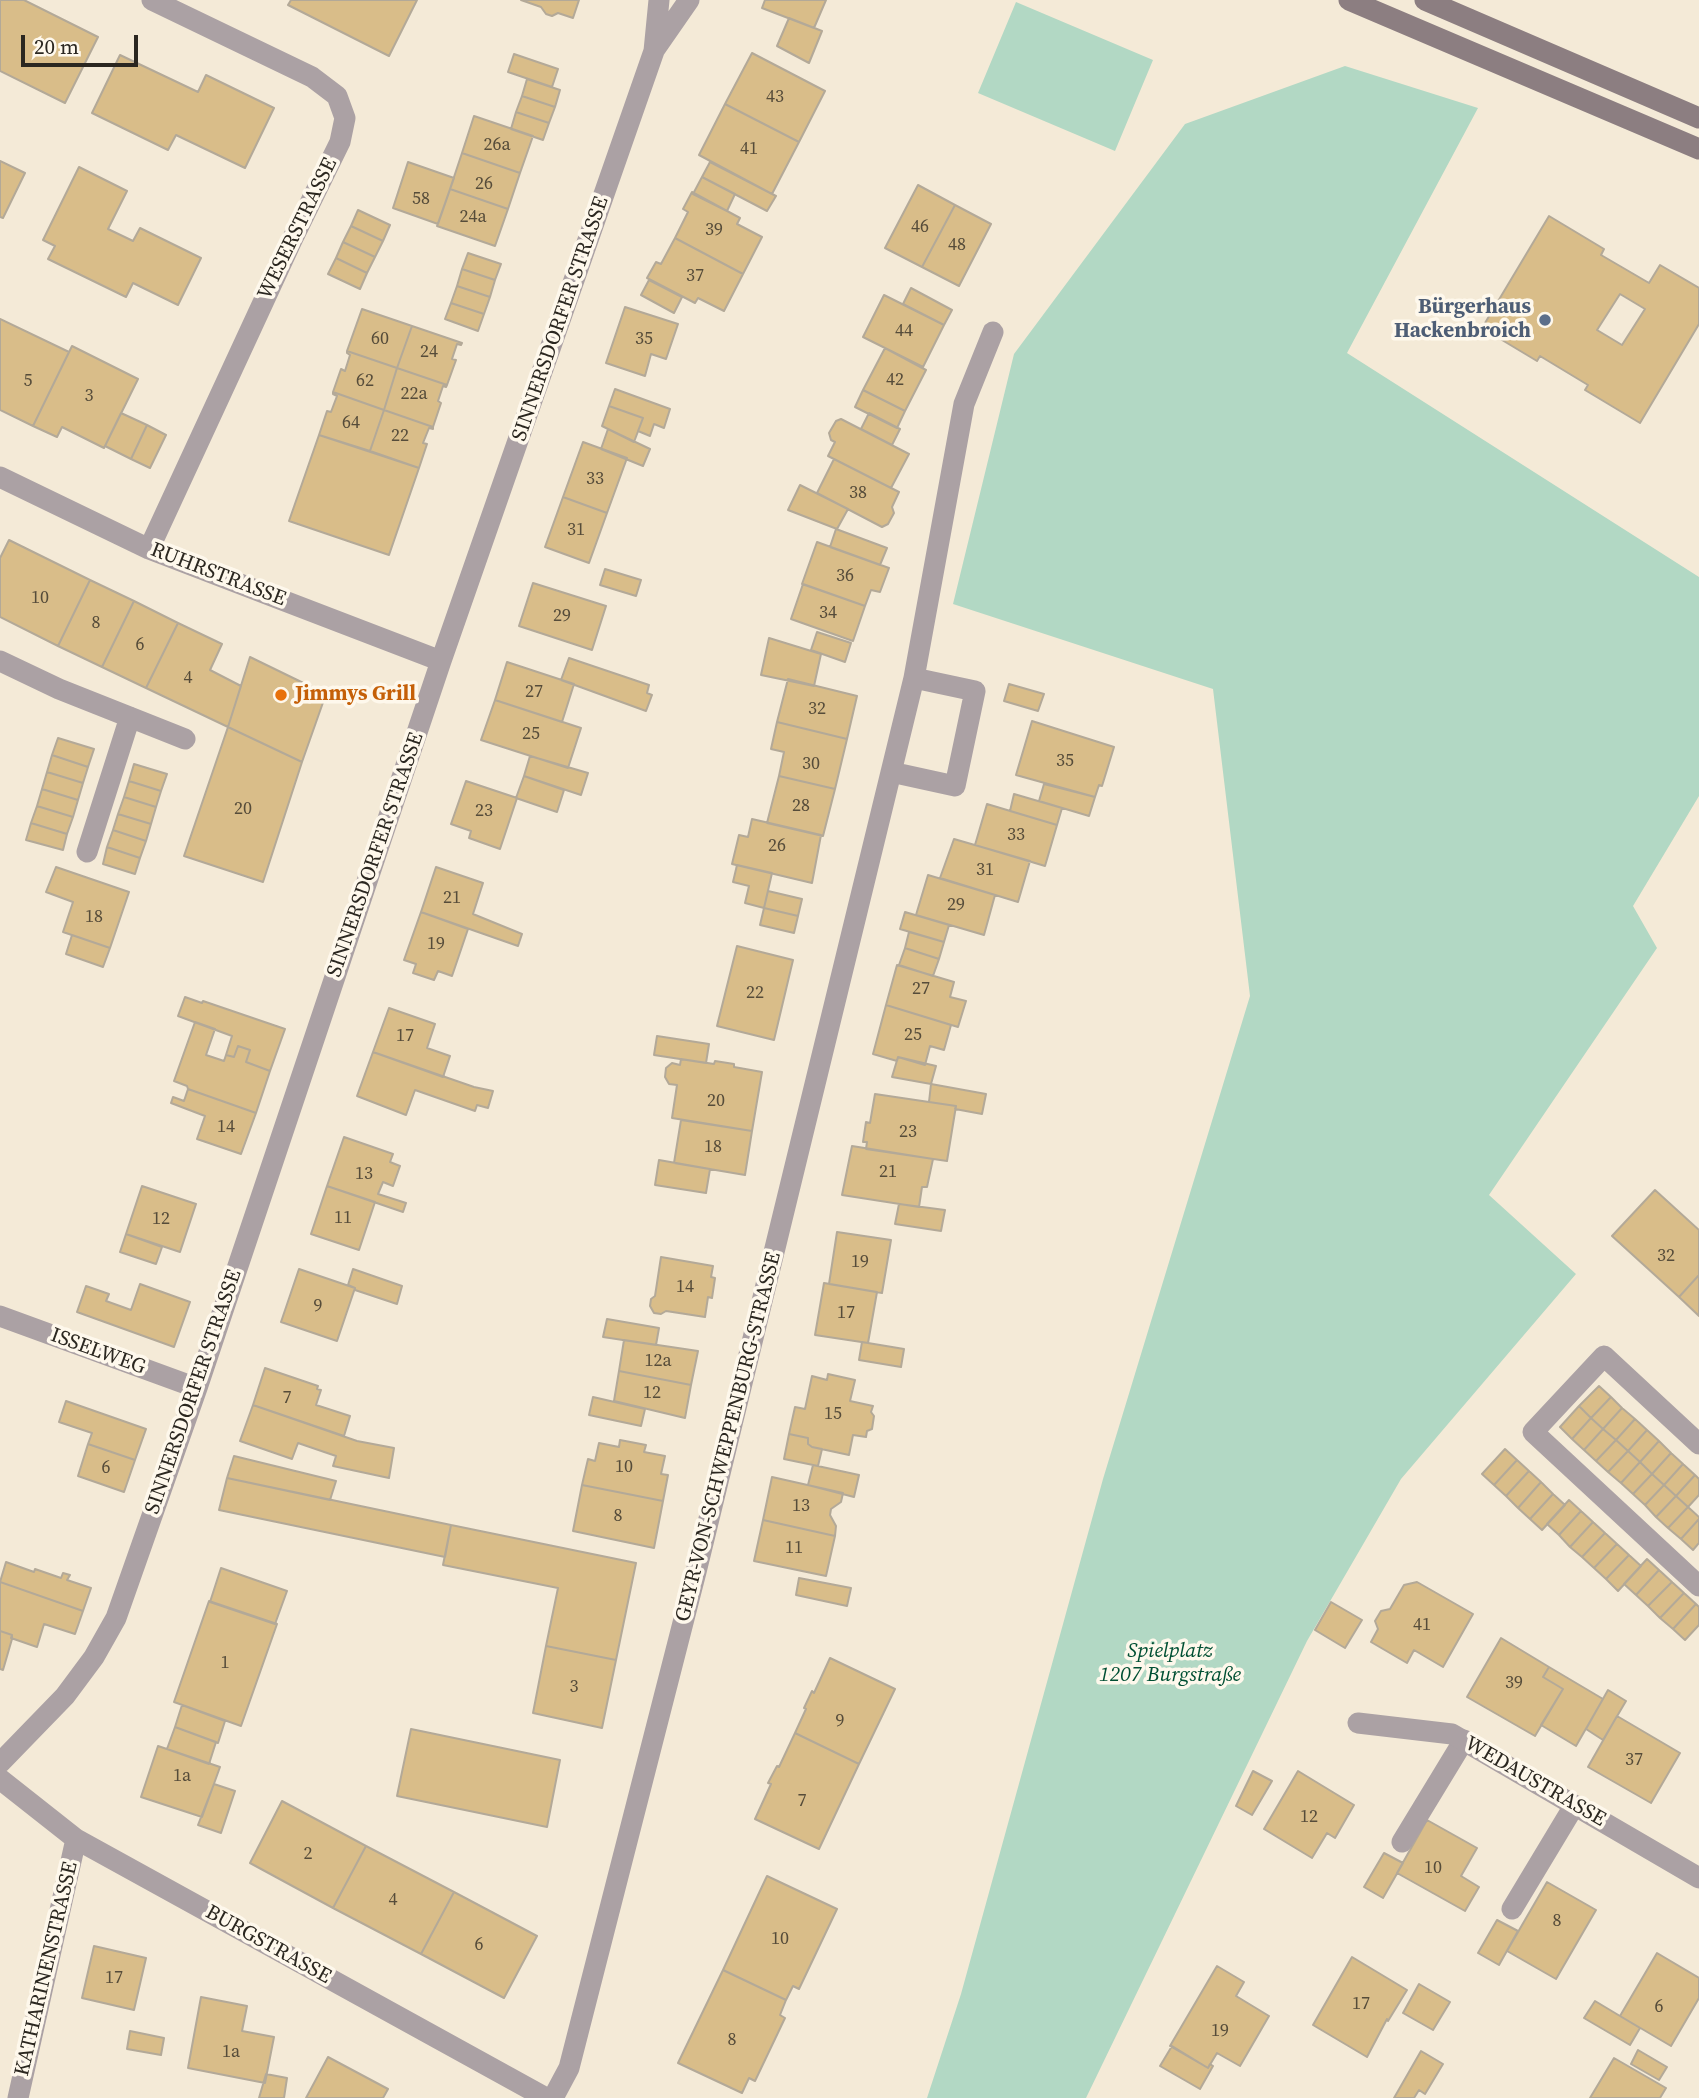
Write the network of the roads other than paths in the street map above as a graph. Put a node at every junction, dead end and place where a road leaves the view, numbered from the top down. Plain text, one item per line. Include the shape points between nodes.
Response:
1 (152, 0) edge
2 (659, 0) edge
3 (689, 0) edge
4 (1349, 0) edge
5 (1425, 0) edge
6 (654, 51) junction
7 (1699, 118) edge
8 (1699, 149) edge
9 (993, 332) dead end
10 (0, 477) edge
11 (149, 549) junction
12 (0, 661) edge
13 (441, 662) junction
14 (914, 678) junction
15 (130, 717) junction
16 (185, 738) dead end
17 (891, 772) junction
18 (87, 852) dead end
19 (0, 1317) edge
20 (197, 1388) junction
21 (1699, 1444) edge
22 (1699, 1586) edge
23 (1358, 1723) dead end
24 (1464, 1740) junction
25 (0, 1763) edge
26 (0, 1779) edge
27 (1574, 1806) junction
28 (76, 1839) junction
29 (1402, 1842) dead end
30 (1699, 1878) edge
31 (1512, 1909) dead end
32 (18, 2098) edge
33 (546, 2098) edge
34 (553, 2098) edge

1 - 11 street, WESERSTRASSE via 312,77 337,96 345,118 340,142
2 - 6 street, SINNERSDORFER STRASSE
3 - 6 street, SINNERSDORFER STRASSE
4 - 8 street
5 - 7 street
6 - 13 street, SINNERSDORFER STRASSE
9 - 14 street, GEYR-VON-SCHWEPPENBURG-STRASSE via 964,404
10 - 11 street, RUHRSTRASSE
11 - 13 street, RUHRSTRASSE
12 - 15 street
13 - 20 street, SINNERSDORFER STRASSE
14 - 17 street, GEYR-VON-SCHWEPPENBURG-STRASSE
14 - 17 street via 975,691 955,786
15 - 16 street
15 - 18 street
17 - 34 street, GEYR-VON-SCHWEPPENBURG-STRASSE via 693,1585 569,2068
19 - 20 street, ISSELWEG
20 - 25 street, SINNERSDORFER STRASSE via 116,1618 65,1696
21 - 22 street via 1604,1356 1533,1432
23 - 24 street, WEDAUSTRASSE via 1452,1734
24 - 27 street, WEDAUSTRASSE
24 - 29 street
26 - 28 street, BURGSTRASSE
27 - 30 street, WEDAUSTRASSE
27 - 31 street
28 - 32 street, KATHARINENSTRASSE
28 - 33 street, BURGSTRASSE

